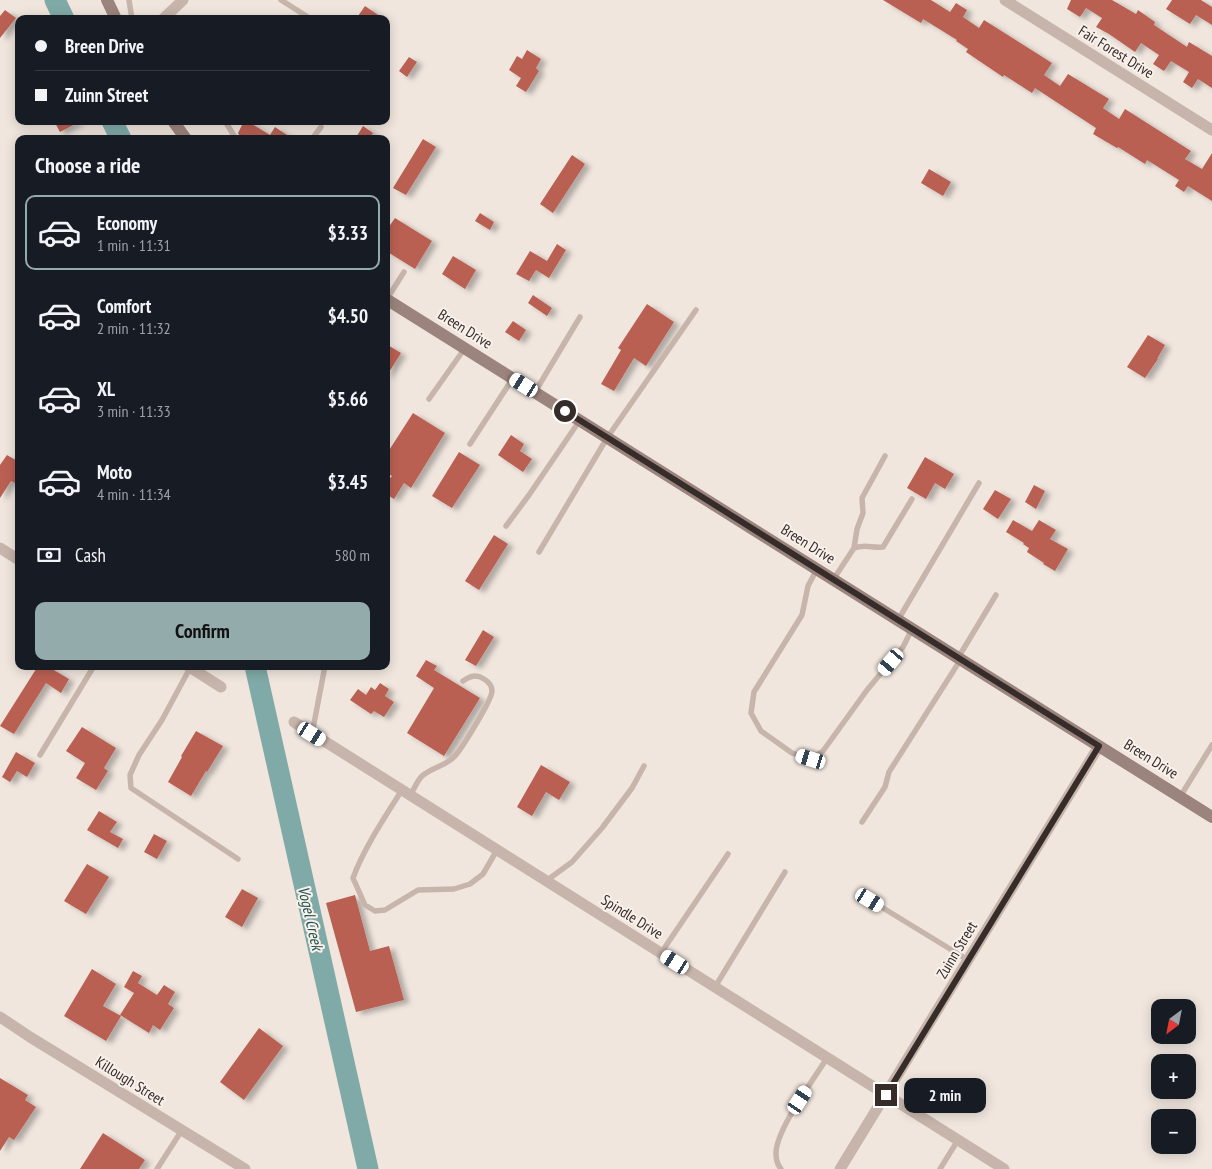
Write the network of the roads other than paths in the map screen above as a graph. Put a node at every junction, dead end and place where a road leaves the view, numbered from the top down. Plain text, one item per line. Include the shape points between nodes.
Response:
1 (106, 0) edge
2 (129, 0) edge
3 (183, 0) edge
4 (281, 0) edge
5 (1005, 0) edge
6 (114, 15) edge
7 (131, 15) edge
8 (168, 15) edge
9 (305, 15) edge
10 (321, 127) dead end
11 (1212, 130) edge
12 (315, 135) edge
13 (404, 272) dead end
14 (390, 294) edge
15 (390, 301) edge
16 (696, 310) dead end
17 (580, 317) dead end
18 (465, 348) junction
19 (513, 378) junction
20 (535, 392) junction
21 (429, 399) dead end
22 (580, 420) junction
23 (607, 438) junction
24 (470, 444) dead end
25 (885, 456) dead end
26 (980, 483) dead end
27 (912, 499) dead end
28 (506, 526) dead end
29 (0, 548) edge
30 (854, 548) junction
31 (539, 552) dead end
32 (15, 557) edge
33 (817, 569) junction
34 (834, 580) junction
35 (996, 595) dead end
36 (898, 620) junction
37 (912, 629) junction
38 (959, 658) junction
39 (92, 670) edge
40 (187, 670) edge
41 (194, 670) edge
42 (324, 670) edge
43 (463, 681) dead end
44 (221, 687) dead end
45 (294, 722) dead end
46 (312, 734) junction
47 (1212, 745) edge
48 (1099, 746) junction
49 (40, 755) dead end
50 (644, 766) dead end
51 (406, 793) junction
52 (1180, 797) junction
53 (1212, 817) edge
54 (862, 822) dead end
55 (497, 850) junction
56 (728, 854) dead end
57 (238, 859) dead end
58 (785, 872) dead end
59 (546, 881) junction
60 (870, 900) dead end
61 (661, 953) junction
62 (968, 960) junction
63 (716, 987) junction
64 (0, 1017) edge
65 (827, 1058) junction
66 (886, 1095) junction
67 (182, 1130) junction
68 (958, 1140) junction
69 (157, 1169) edge
70 (245, 1169) edge
71 (780, 1169) edge
72 (840, 1169) edge
73 (940, 1169) edge
74 (1004, 1169) edge

1 - 6 street
2 - 7 lane
3 - 8 street
4 - 9 lane
5 - 11 street, Fair Forest Drive
10 - 12 lane
13 - 14 lane
15 - 18 street, Breen Drive
16 - 23 lane
17 - 20 lane
18 - 19 street, Breen Drive
18 - 21 lane
19 - 20 street, Breen Drive
19 - 24 lane
20 - 22 street, Breen Drive
22 - 23 street, Breen Drive
22 - 28 lane
23 - 31 lane
23 - 33 street, Breen Drive
25 - 30 lane via 862,498 863,513
26 - 36 lane
27 - 30 lane via 883,547 864,545
29 - 32 street
30 - 34 lane
33 - 34 street, Breen Drive
33 - 37 lane via 808,586 802,615 754,692 751,713 761,731 792,753 811,759 823,751 902,647
34 - 36 street, Breen Drive
35 - 38 lane
36 - 37 street, Breen Drive
37 - 38 street, Breen Drive
38 - 48 street, Breen Drive
38 - 54 lane
39 - 49 lane
40 - 57 lane via 162,720 139,755 130,775 132,788
41 - 44 street
42 - 46 lane
43 - 51 lane via 468,677 480,677 490,683 494,692 456,755 422,776
45 - 46 street, Spindle Drive
46 - 51 street, Spindle Drive
47 - 52 lane
48 - 52 street, Breen Drive
48 - 62 street, Zuinn Street
50 - 59 lane via 602,828 572,862
51 - 55 street, Spindle Drive
51 - 55 lane via 386,816 357,867 353,878 364,905 375,911 386,910 418,890 454,889 470,884 483,874
52 - 53 street, Breen Drive
55 - 59 street, Spindle Drive
56 - 61 lane
58 - 63 lane
59 - 61 street, Spindle Drive
60 - 62 lane
61 - 63 street, Spindle Drive
62 - 66 street, Zuinn Street
63 - 65 street, Spindle Drive
64 - 67 street, Killough Street
65 - 66 street, Spindle Drive
65 - 71 lane via 791,1114 779,1140 775,1153
66 - 68 street, Spindle Drive
66 - 72 street, Zuinn Street
67 - 69 lane
67 - 70 street, Killough Street
68 - 73 lane
68 - 74 street, Spindle Drive

